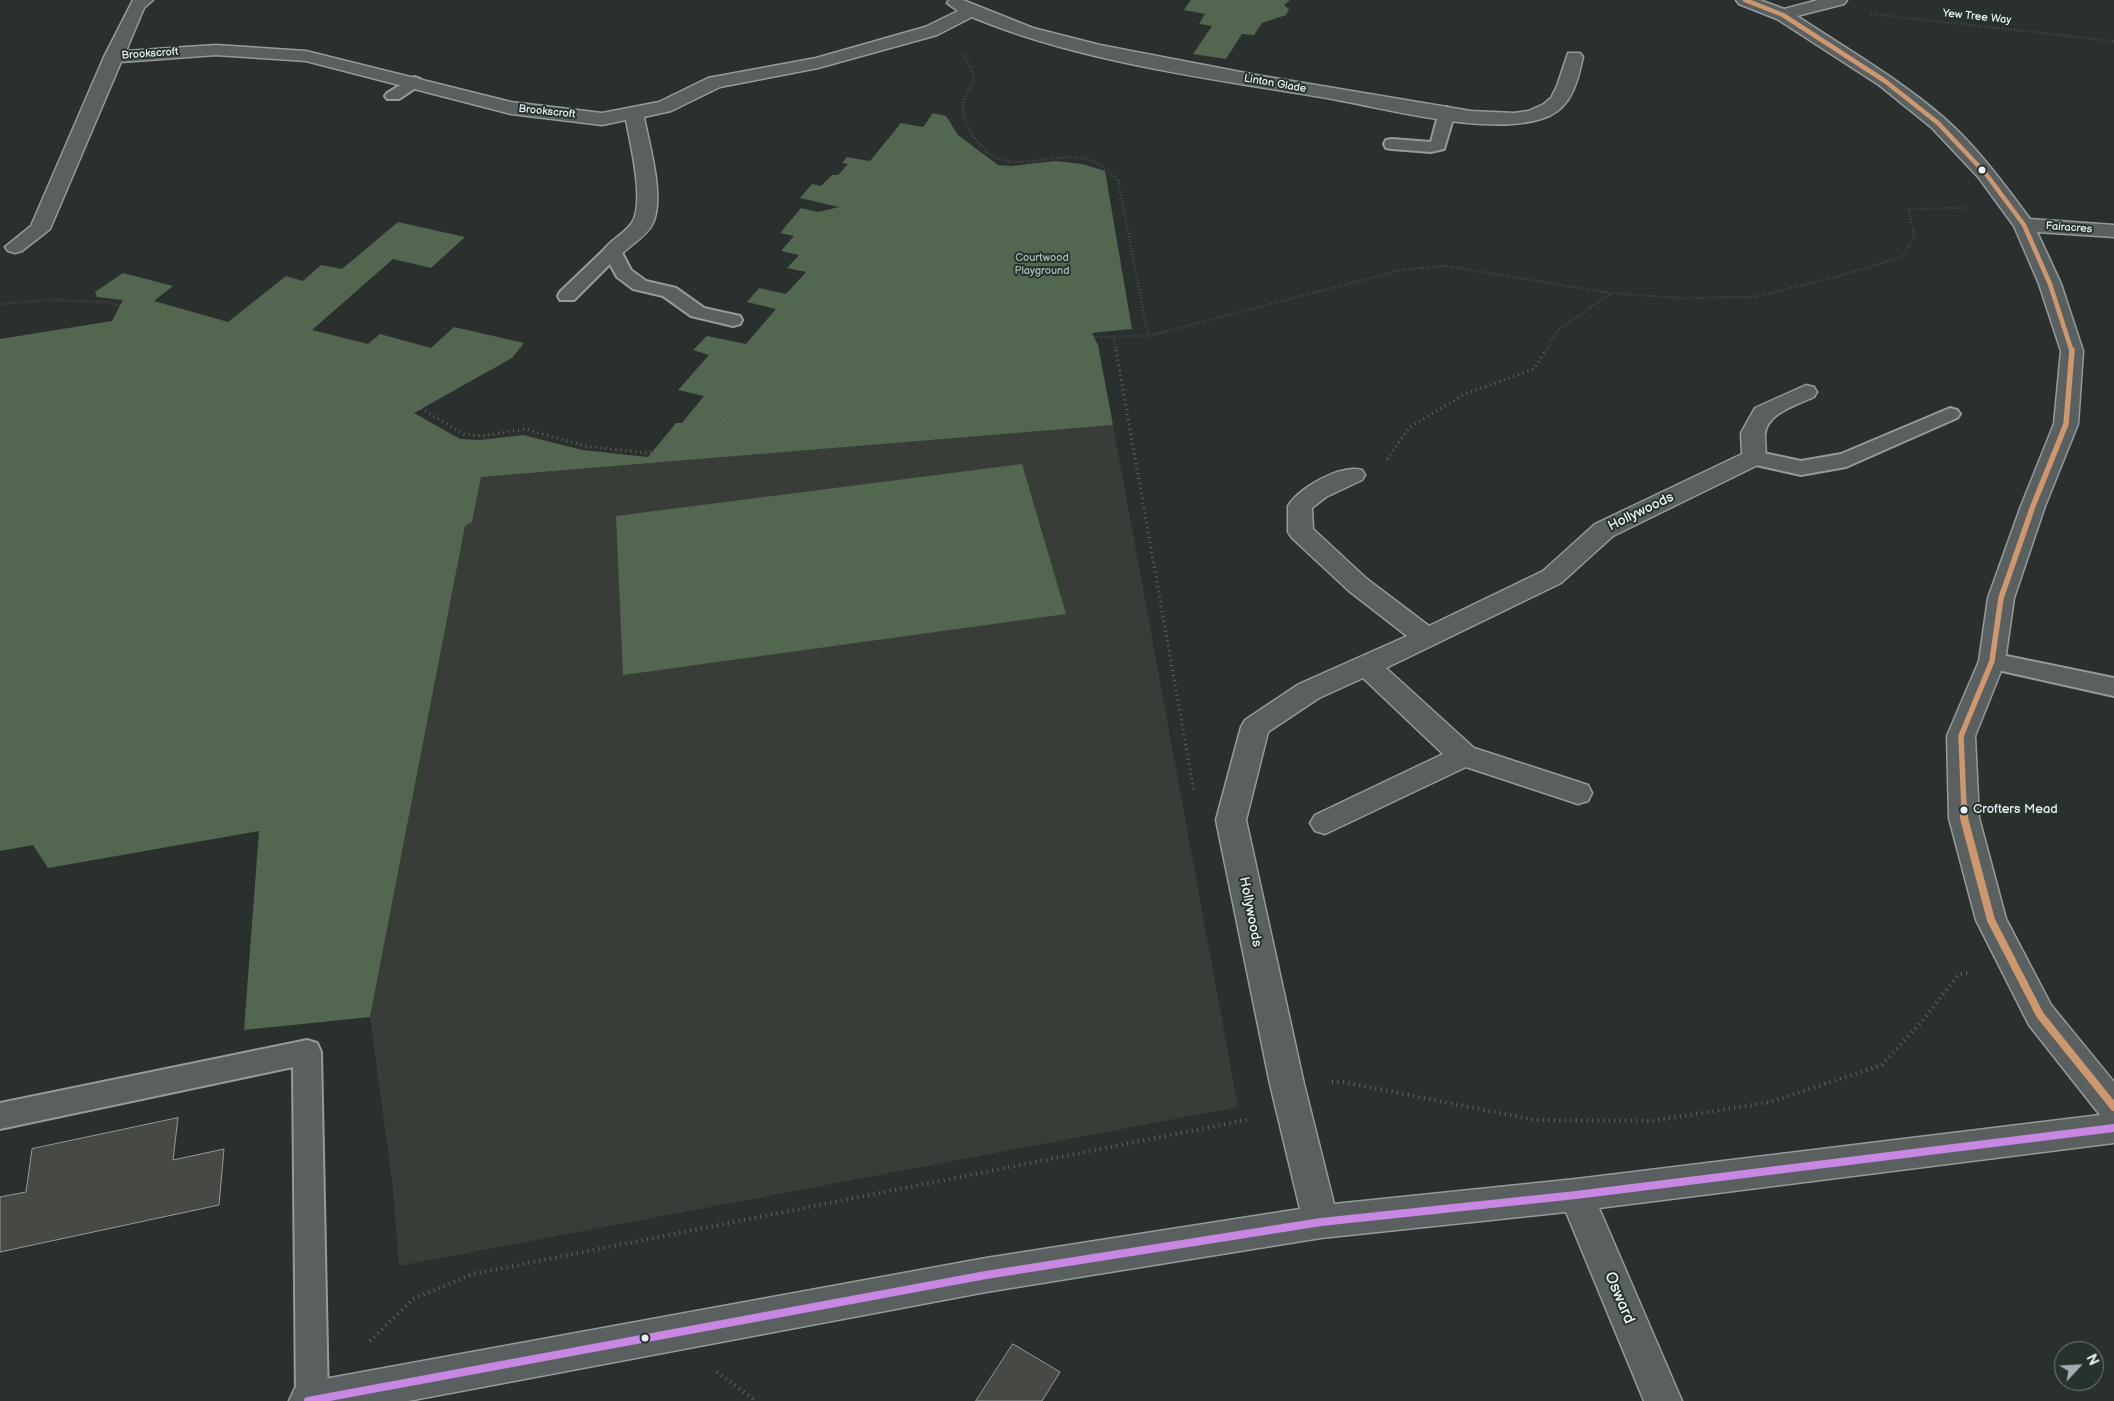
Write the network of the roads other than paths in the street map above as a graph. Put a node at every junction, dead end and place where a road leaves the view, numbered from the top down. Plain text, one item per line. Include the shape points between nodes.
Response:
1 (144, 0) edge
2 (950, 0) edge
3 (1745, 0) edge
4 (1838, 0) edge
5 (971, 11) junction
6 (1783, 15) junction
7 (113, 57) junction
8 (1574, 57) dead end
9 (414, 82) junction
10 (393, 96) dead end
11 (1447, 112) junction
12 (634, 114) junction
13 (1392, 144) dead end
14 (2018, 216) junction
15 (2114, 231) edge
16 (15, 247) dead end
17 (613, 251) junction
18 (567, 296) dead end
19 (733, 320) dead end
20 (1806, 392) dead end
21 (1950, 414) dead end
22 (1754, 458) junction
23 (1354, 475) road end
24 (1427, 638) junction
25 (1992, 662) junction
26 (1367, 666) junction
27 (2114, 687) edge
28 (1464, 756) junction
29 (1578, 793) dead end
30 (1325, 823) dead end
31 (2114, 1107) edge
32 (0, 1116) edge
33 (2114, 1128) edge
34 (1576, 1195) junction
35 (1321, 1222) junction
36 (310, 1401) edge
37 (1663, 1401) edge

1 - 7 street, Brookscroft via 137,5
2 - 5 street, Linton Glade
3 - 6 street
4 - 6 street
5 - 11 street, Linton Glade via 996,22 1080,47 1225,76
5 - 12 street, Brookscroft via 931,31 818,63 715,82 664,107
6 - 14 street via 1877,76 1938,123 1986,174
7 - 9 street, Brookscroft via 216,50 306,56
7 - 16 street, Brookscroft via 40,229
8 - 11 street, Linton Glade via 1567,86 1556,105 1531,116 1495,118
9 - 10 lane
9 - 12 street, Brookscroft via 510,108 602,119
11 - 13 lane via 1438,145
12 - 17 street via 644,175 646,200 643,222
14 - 15 street, Fairacres
14 - 25 street via 2050,284 2072,351 2066,424 2001,598
17 - 18 lane
17 - 19 lane via 623,273 640,285 669,292 698,312
20 - 22 street via 1763,413 1753,433
21 - 22 lane via 1846,460 1802,468
22 - 24 street, Hollywoods via 1604,530 1552,577
23 - 24 street via 1317,490 1300,506 1301,532 1358,586
24 - 26 street, Hollywoods
25 - 27 lane
25 - 31 street via 1960,736 1964,818 1991,920 2040,1015
26 - 28 street
26 - 35 street, Hollywoods via 1309,691 1255,727 1231,820 1286,1084
28 - 29 street
28 - 30 street
32 - 36 lane via 307,1052
33 - 34 street
34 - 35 street
34 - 37 street, Osward
35 - 36 street via 986,1275

